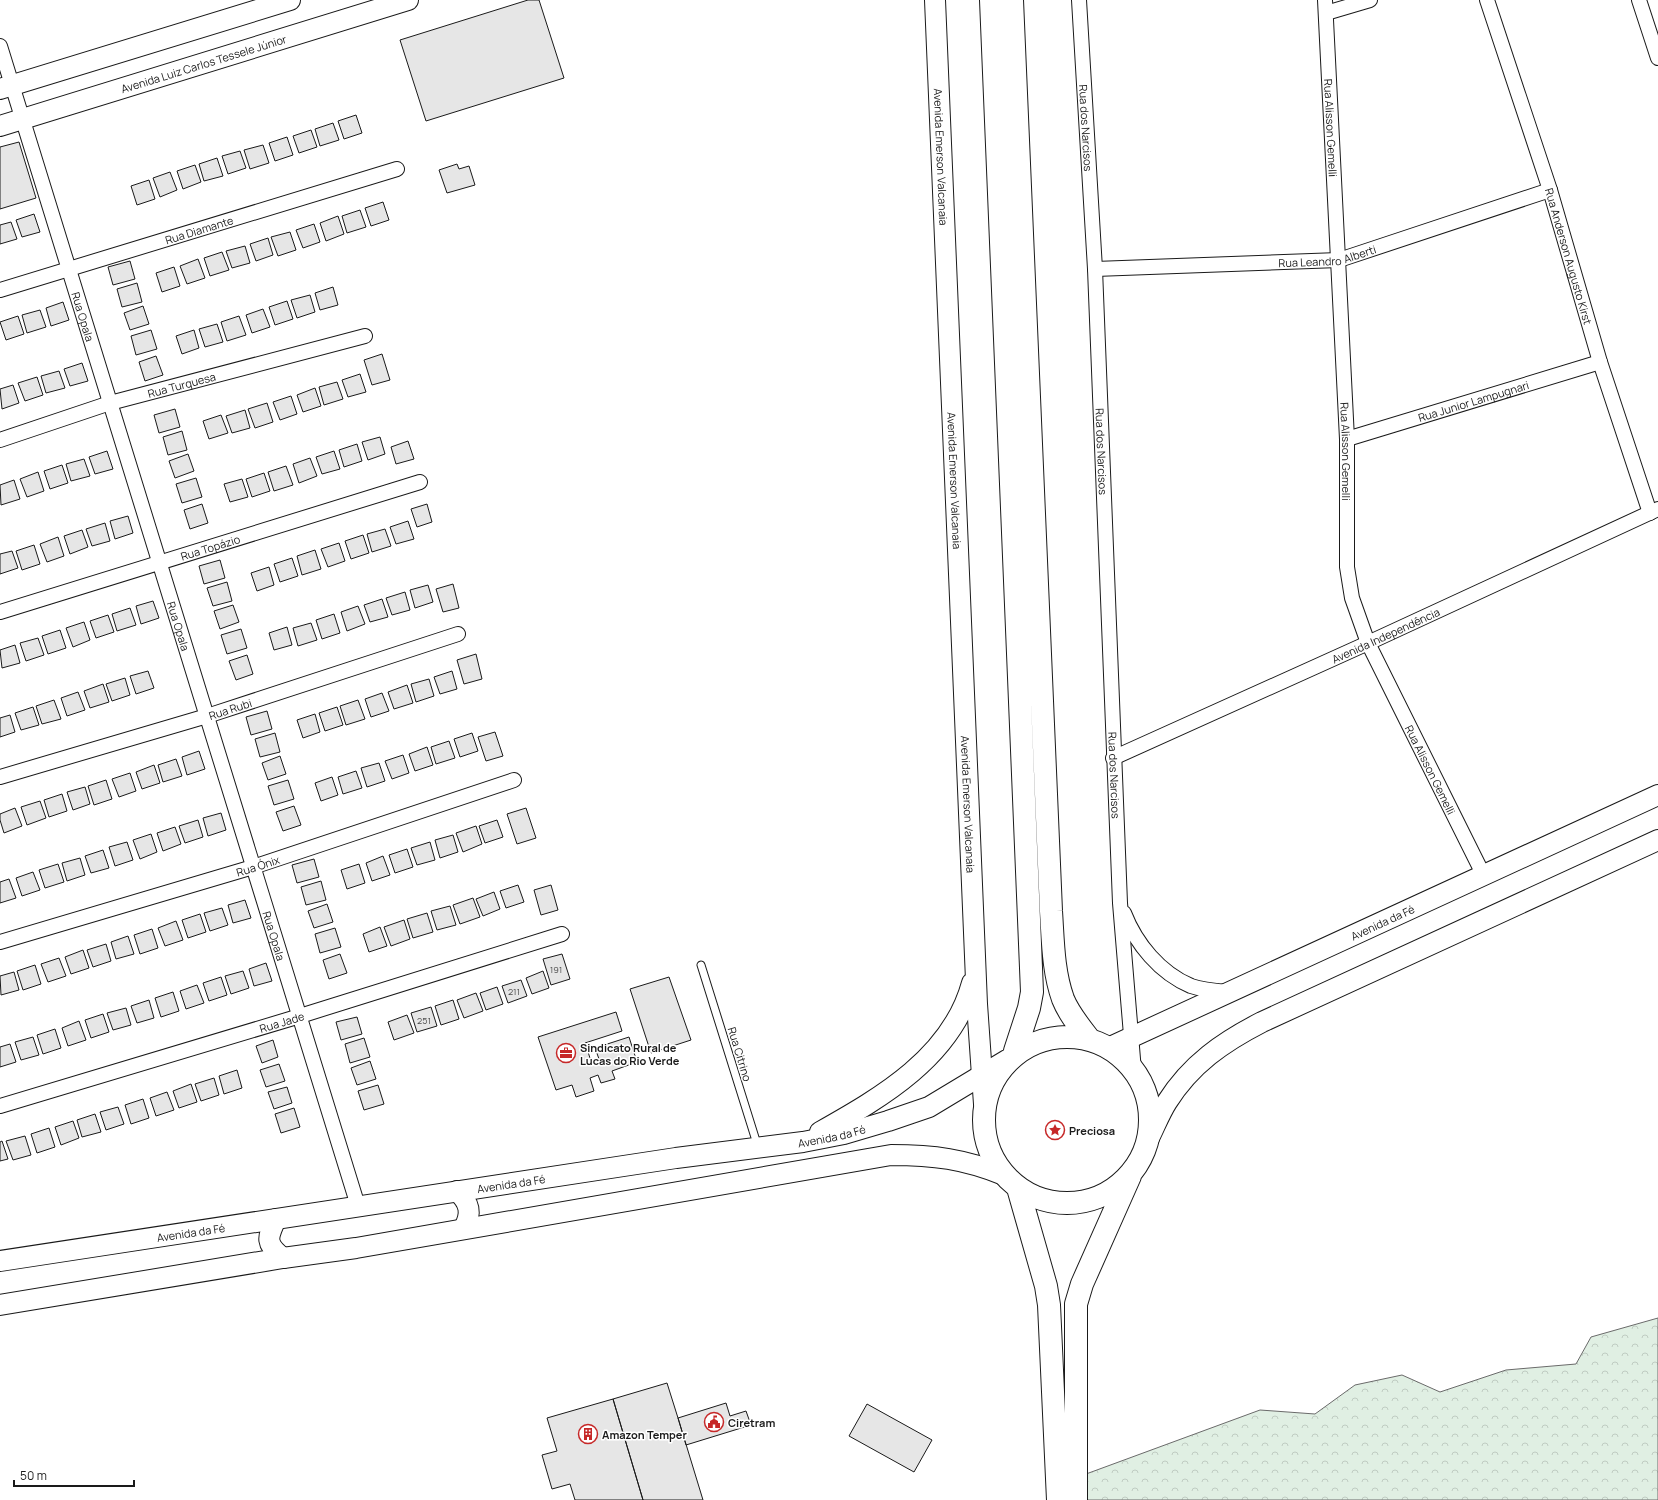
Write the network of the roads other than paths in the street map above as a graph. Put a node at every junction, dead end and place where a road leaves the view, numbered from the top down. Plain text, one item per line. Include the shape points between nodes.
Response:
1 (290, 0) edge
2 (408, 0) edge
3 (935, 0) edge
4 (991, 0) edge
5 (1012, 0) edge
6 (1079, 0) edge
7 (1370, 0) edge
8 (1487, 0) edge
9 (1639, 0) edge
10 (1325, 7) edge
11 (0, 46) edge
12 (1658, 58) edge
13 (6, 87) edge
14 (23, 119) junction
15 (0, 126) edge
16 (397, 169) dead end
17 (1550, 190) junction
18 (1339, 260) junction
19 (69, 269) junction
20 (1095, 269) junction
21 (0, 290) edge
22 (365, 336) dead end
23 (1600, 362) junction
24 (110, 404) junction
25 (1347, 439) junction
26 (0, 440) edge
27 (420, 482) dead end
28 (1654, 511) edge
29 (160, 563) junction
30 (0, 612) edge
31 (458, 634) dead end
32 (1368, 643) junction
33 (207, 716) junction
34 (1113, 758) junction
35 (0, 777) edge
36 (514, 780) dead end
37 (1658, 795) edge
38 (1658, 840) edge
39 (254, 867) junction
40 (1483, 874) junction
41 (1120, 903) junction
42 (562, 934) dead end
43 (0, 942) edge
44 (976, 961) junction
45 (701, 965) dead end
46 (1230, 992) junction
47 (300, 1016) junction
48 (1131, 1037) junction
49 (1099, 1044) junction
50 (1011, 1056) junction
51 (1134, 1071) junction
52 (982, 1075) junction
53 (984, 1104) junction
54 (0, 1106) edge
55 (1149, 1138) junction
56 (803, 1142) junction
57 (758, 1149) junction
58 (1132, 1173) junction
59 (1011, 1181) junction
60 (457, 1191) junction
61 (358, 1206) junction
62 (276, 1219) junction
63 (464, 1228) junction
64 (283, 1258) junction
65 (0, 1261) edge
66 (0, 1305) edge
67 (1058, 1500) edge
68 (1076, 1500) edge

1 - 13 main road
2 - 14 main road, Avenida Luiz Carlos Tessele Júnior
3 - 44 main road, Avenida Emerson Valcanaia
4 - 50 main road via 1032,992 1029,1008
5 - 49 main road via 1052,927 1056,973 1063,1000 1073,1018
6 - 20 street, Rua dos Narcisos
7 - 10 street
8 - 17 street, Rua Anderson Augusto Kirst
9 - 12 street
10 - 18 street, Rua Alisson Gemelli
11 - 13 street, Rua Opala
13 - 14 street, Rua Opala
14 - 15 main road, Avenida Luiz Carlos Tessele Júnior
14 - 19 street, Rua Opala
16 - 19 street, Rua Diamante
17 - 18 street, Rua Leandro Alberti
17 - 23 street, Rua Anderson Augusto Kirst
18 - 20 street, Rua Leandro Alberti
18 - 25 street, Rua Alisson Gemelli
19 - 21 street, Rua Diamante
19 - 24 street, Rua Opala
20 - 34 street, Rua dos Narcisos
22 - 24 street, Rua Turquesa
23 - 25 street, Rua Junior Lampugnari
23 - 28 street, Rua Anderson Augusto Kirst
24 - 26 street, Rua Turquesa
24 - 29 street, Rua Opala
25 - 32 street, Rua Alisson Gemelli via 1347,567 1352,598
27 - 29 street, Rua Topázio
28 - 32 street, Avenida Independência
29 - 30 street, Rua Topázio
29 - 33 street, Rua Opala
31 - 33 street, Rua Rubi
32 - 34 street, Avenida Independência
32 - 40 street, Rua Alisson Gemelli
33 - 35 street, Rua Rubi
33 - 39 street, Rua Opala
34 - 41 street, Rua dos Narcisos
36 - 39 street, Rua Ónix
37 - 40 main road, Avenida da Fé
38 - 55 main road via 1230,1038 1205,1057 1184,1079 1167,1102
39 - 43 street, Rua Ónix
39 - 47 street, Rua Opala
40 - 46 main road, Avenida da Fé
41 - 46 street, Rua dos Narcisos via 1135,936 1160,966 1192,986
41 - 48 street, Rua dos Narcisos
42 - 47 street, Rua Jade
44 - 52 main road
44 - 56 main road via 974,978 964,1006 936,1051 882,1096
45 - 57 lane, Rua Citrino
46 - 48 main road, Avenida da Fé
47 - 54 street, Rua Jade
47 - 61 street, Rua Opala
48 - 49 main road, Avenida da Fé
48 - 51 street, Rua dos Narcisos
49 - 50 main road via 1074,1036 1050,1038
49 - 51 main road via 1118,1054
50 - 52 main road, Avenida da Fé
50 - 53 main road via 992,1080
51 - 55 main road via 1146,1092 1150,1114
52 - 53 main road
52 - 56 main road, Avenida da Fé via 929,1107 881,1124
53 - 59 main road via 983,1129 990,1154
55 - 58 main road
56 - 57 main road, Avenida da Fé
57 - 60 main road, Avenida da Fé via 676,1158
58 - 59 main road via 1099,1198 1077,1203 1055,1203 1036,1198
58 - 68 main road via 1082,1284 1076,1304
59 - 63 main road via 950,1158 927,1155 891,1156
59 - 67 main road via 1046,1286 1049,1305
60 - 61 main road, Avenida da Fé
60 - 63 main road via 470,1209 470,1216
61 - 62 main road, Avenida da Fé
62 - 64 main road via 268,1241 273,1251
62 - 65 main road, Avenida da Fé
63 - 64 main road via 356,1248
64 - 66 main road

